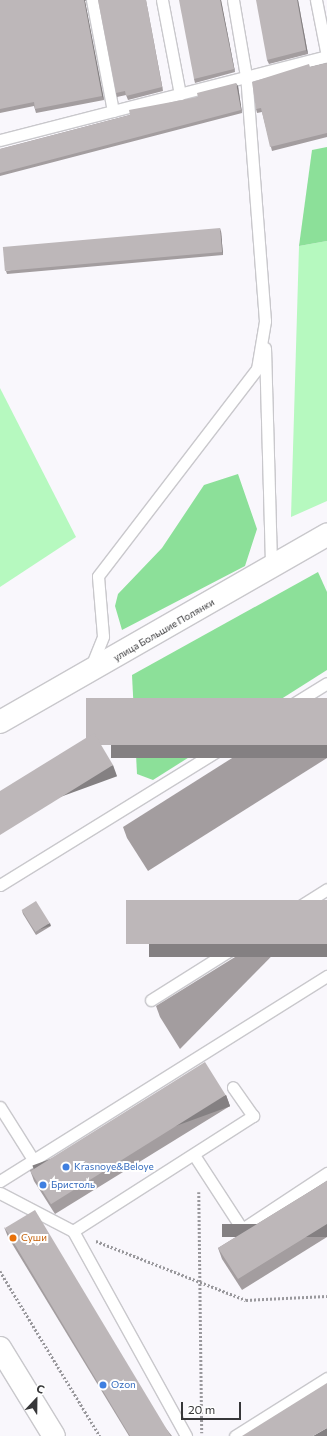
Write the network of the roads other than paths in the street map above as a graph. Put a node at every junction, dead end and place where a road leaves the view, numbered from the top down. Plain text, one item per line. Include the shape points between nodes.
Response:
1 (92, 0) edge
2 (162, 0) edge
3 (233, 0) edge
4 (316, 0) edge
5 (327, 56) edge
6 (246, 76) junction
7 (180, 94) junction
8 (113, 111) junction
9 (0, 140) edge
10 (265, 321) junction
11 (327, 535) edge
12 (271, 568) junction
13 (89, 673) junction
14 (327, 684) edge
15 (0, 722) edge
16 (0, 886) edge
17 (327, 889) edge
18 (327, 976) edge
19 (150, 1000) dead end
20 (233, 1087) dead end
21 (0, 1107) edge
22 (197, 1159) junction
23 (34, 1161) junction
24 (327, 1173) edge
25 (0, 1181) edge
26 (0, 1193) edge
27 (73, 1231) junction
28 (0, 1348) edge
29 (327, 1378) edge
30 (54, 1436) edge
31 (186, 1436) edge
32 (235, 1436) edge

1 - 8 lane
2 - 7 lane
3 - 6 lane
4 - 5 lane
5 - 6 lane
6 - 7 lane
6 - 10 lane
7 - 8 lane
8 - 9 lane
10 - 12 lane
10 - 13 lane via 257,369 98,576 102,636
11 - 12 street, улица Большие Полянки
12 - 13 street, улица Большие Полянки
13 - 15 street, улица Большие Полянки
14 - 16 lane
17 - 19 lane
18 - 23 lane
20 - 22 lane via 253,1116
21 - 23 lane
22 - 24 lane via 242,1228
22 - 27 lane
23 - 25 lane
26 - 27 lane
27 - 31 lane
28 - 30 street
29 - 32 lane

